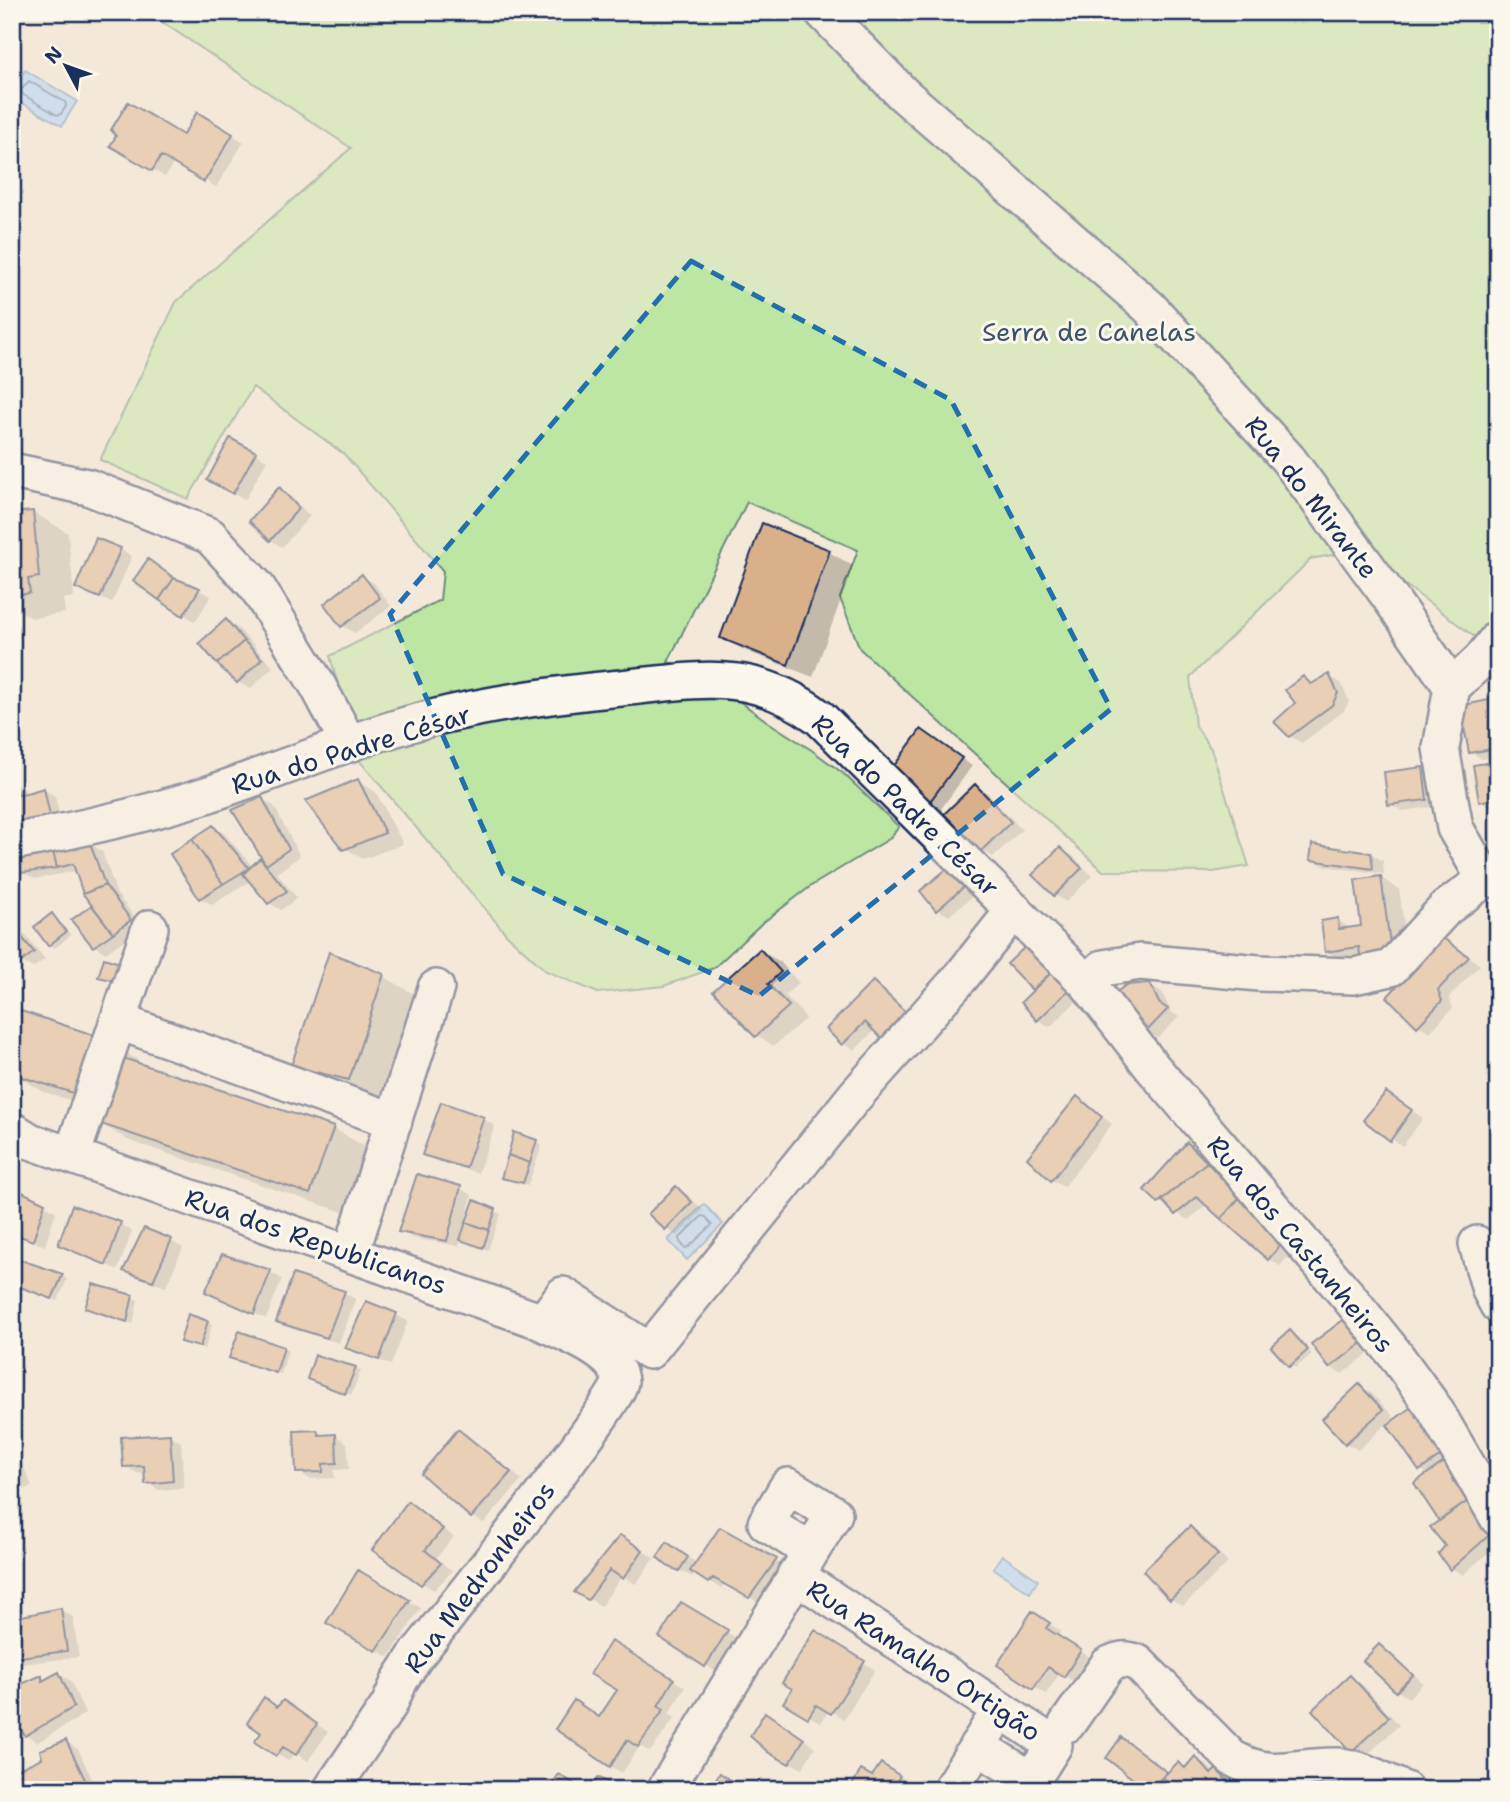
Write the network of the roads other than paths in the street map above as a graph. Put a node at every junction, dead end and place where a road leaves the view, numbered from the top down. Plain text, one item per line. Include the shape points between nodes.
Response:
1 (823, 12) edge
2 (12, 471) edge
3 (1498, 638) edge
4 (1452, 687) junction
5 (349, 744) junction
6 (12, 842) edge
7 (1491, 879) edge
8 (1014, 910) junction
9 (150, 928) dead end
10 (1087, 983) junction
11 (436, 988) dead end
12 (120, 1022) junction
13 (394, 1121) junction
14 (12, 1130) edge
15 (72, 1155) junction
16 (1477, 1244) dead end
17 (351, 1253) junction
18 (1498, 1305) edge
19 (543, 1324) junction
20 (613, 1365) joint
21 (1498, 1518) edge
22 (999, 1711) junction
23 (1060, 1734) junction
24 (977, 1746) junction
25 (1316, 1778) edge
26 (331, 1790) edge
27 (665, 1790) edge
28 (950, 1790) edge
29 (1405, 1790) edge

1 - 4 street, Rua do Mirante via 904,94 1158,317 1288,459
2 - 5 street via 88,487 210,536 257,587
3 - 4 street
4 - 7 street via 1441,748 1455,828
5 - 6 street, Rua do Padre César via 187,800 96,826
5 - 8 street, Rua do Padre César via 428,719 550,695 709,680 750,684 784,695 819,718
7 - 10 street via 1447,908 1391,968 1354,976 1140,962 1103,968
8 - 10 street, Rua do Padre César
8 - 19 street via 855,1096 649,1351 563,1295
9 - 12 street
10 - 21 street, Rua dos Castanheiros via 1152,1067 1394,1353 1434,1408
11 - 13 street
12 - 13 street
12 - 15 street
13 - 17 street
14 - 15 street, Rua dos Republicanos
15 - 17 street, Rua dos Republicanos
16 - 18 street
17 - 19 street, Rua dos Republicanos
19 - 20 street, Rua dos Republicanos via 597,1350
20 - 26 street, Rua Medronheiros via 620,1381 614,1396 415,1657
22 - 23 street, Rua Ramalho Ortigão
22 - 24 street
22 - 27 street, Rua Ramalho Ortigão via 803,1563
23 - 24 street via 1032,1780
23 - 25 street via 1108,1665 1128,1659 1138,1663 1232,1758 1250,1768
24 - 28 street
25 - 29 street via 1357,1769

